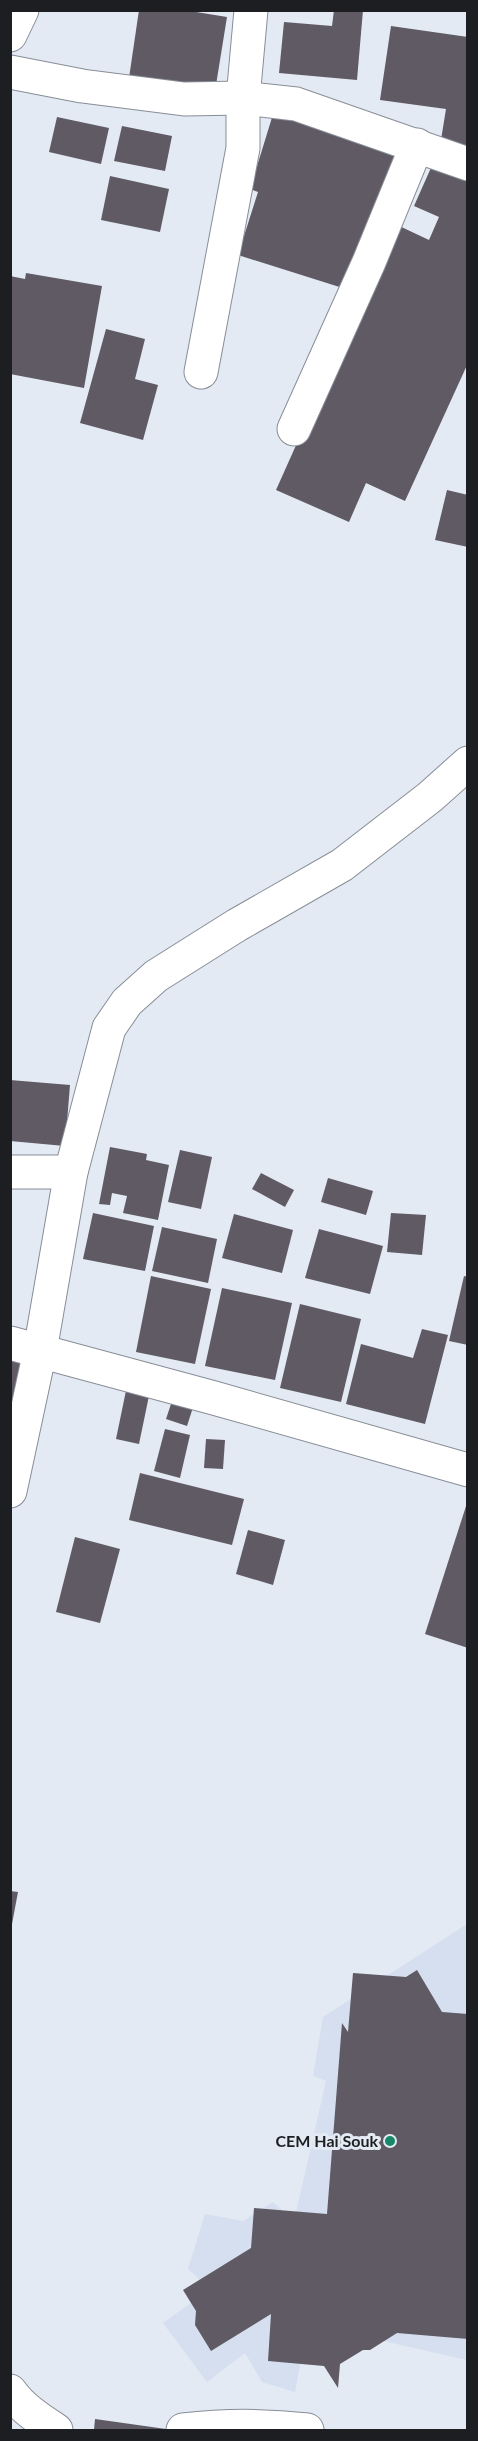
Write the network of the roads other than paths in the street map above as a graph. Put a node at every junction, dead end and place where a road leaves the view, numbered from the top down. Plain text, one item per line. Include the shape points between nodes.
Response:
1 (22, 10) edge
2 (251, 10) edge
3 (10, 35) edge
4 (10, 72) edge
5 (243, 98) junction
6 (417, 145) junction
7 (468, 164) edge
8 (201, 372) dead end
9 (294, 429) dead end
10 (468, 763) edge
11 (10, 1172) edge
12 (71, 1172) junction
13 (25, 1347) edge
14 (468, 1470) edge
15 (10, 1491) edge
16 (10, 2391) edge
17 (56, 2430) edge
18 (183, 2430) edge
19 (307, 2430) edge

1 - 3 street
2 - 5 street
4 - 5 street via 184,99
5 - 6 street via 296,104
5 - 8 street via 243,148
6 - 7 street
6 - 9 street
10 - 12 street via 342,865 156,976 127,1002 109,1028
11 - 12 street
12 - 13 street
13 - 14 street
13 - 15 street
16 - 17 street via 33,2415
18 - 19 street via 230,2425

